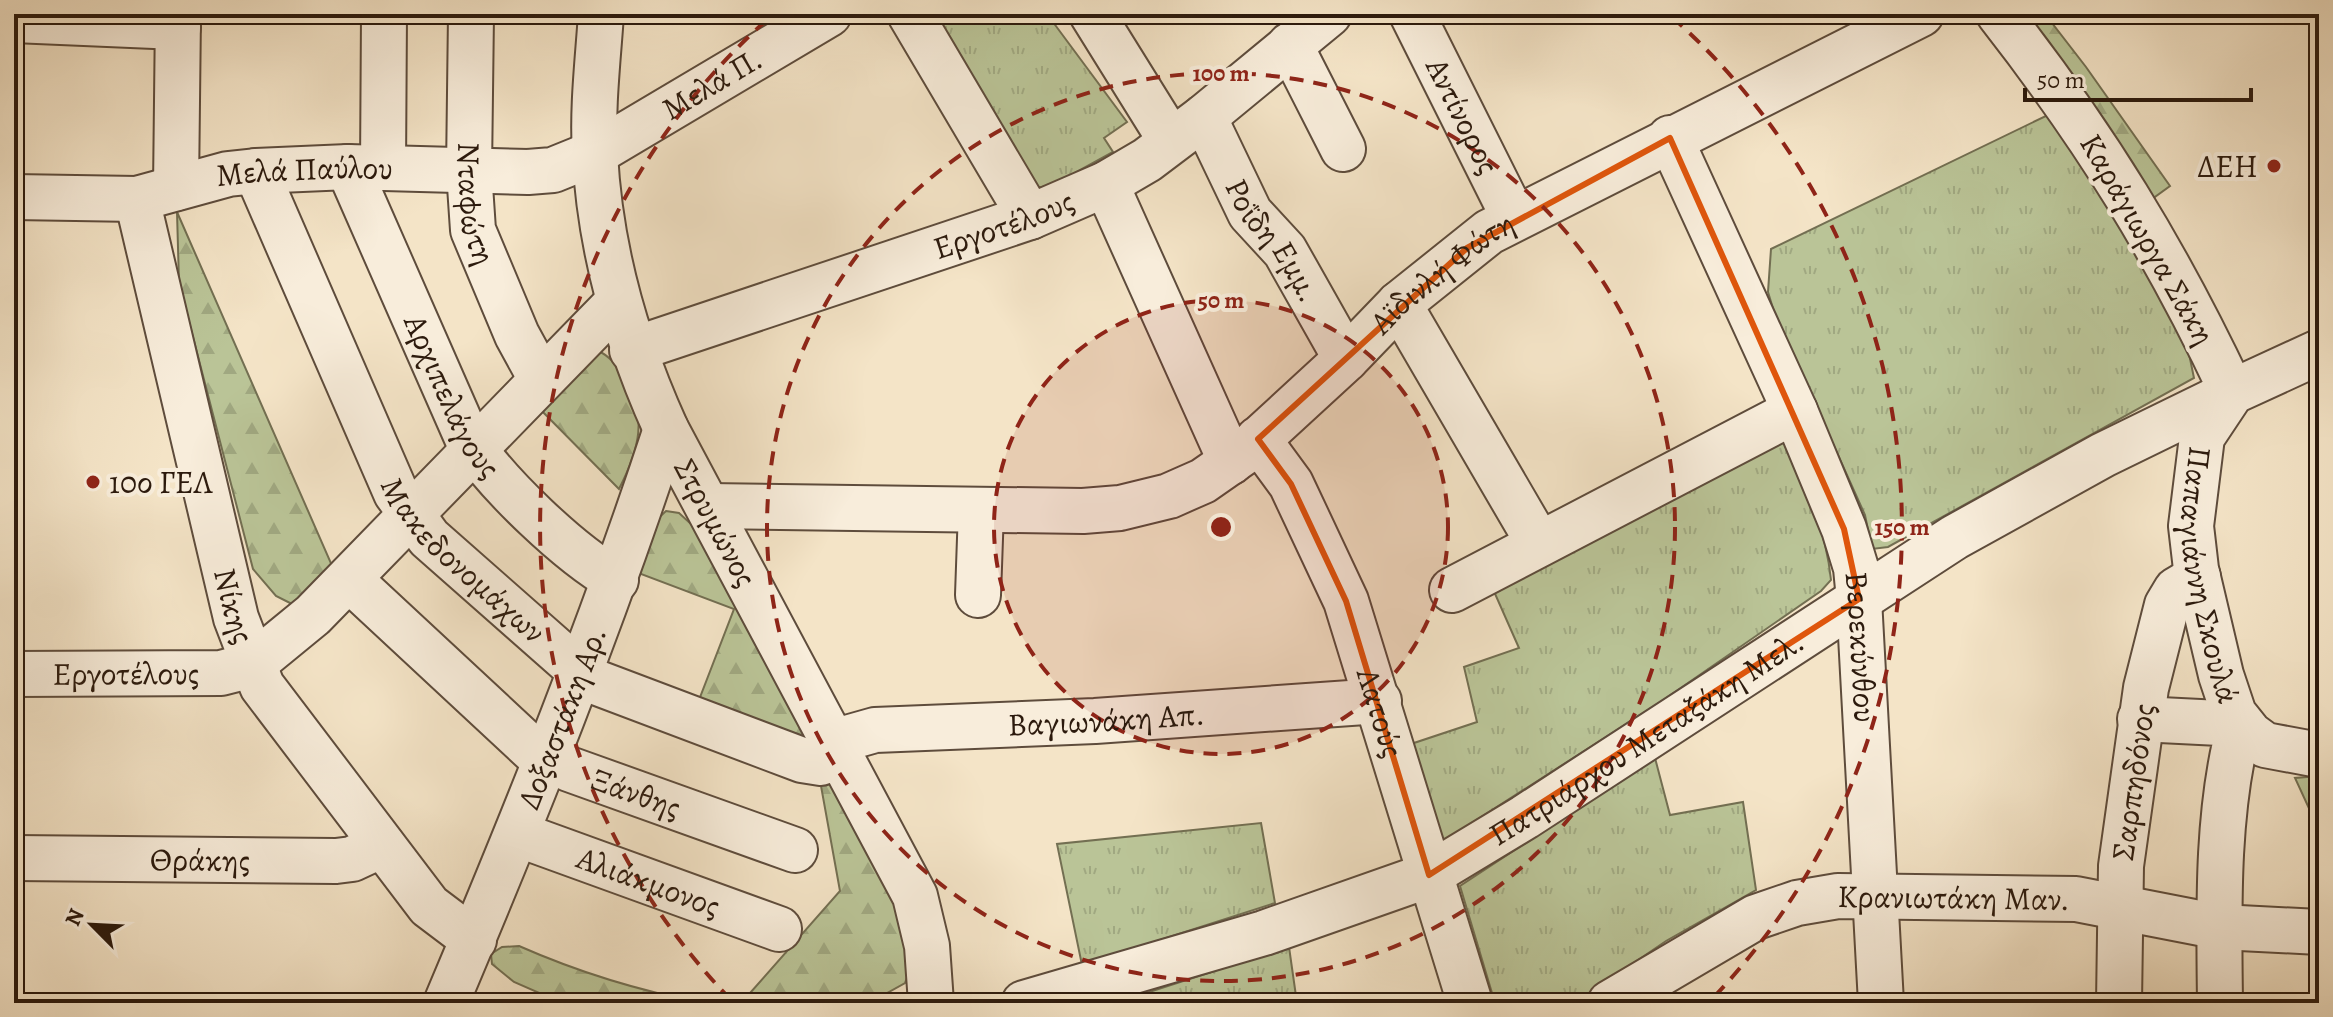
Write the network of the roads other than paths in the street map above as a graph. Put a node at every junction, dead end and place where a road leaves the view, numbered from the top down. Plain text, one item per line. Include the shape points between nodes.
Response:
1 (384, 14) edge
2 (471, 14) edge
3 (601, 14) edge
4 (829, 14) edge
5 (910, 14) edge
6 (1092, 14) edge
7 (1329, 14) edge
8 (1412, 14) edge
9 (1921, 14) edge
10 (1999, 14) edge
11 (14, 20) edge
12 (178, 20) edge
13 (1290, 45) junction
14 (1187, 129) junction
15 (1670, 138) junction
16 (1343, 149) dead end
17 (595, 153) junction
18 (365, 168) junction
19 (256, 171) junction
20 (469, 171) junction
21 (1106, 184) junction
22 (156, 193) junction
23 (14, 197) edge
24 (1030, 217) junction
25 (1514, 218) junction
26 (617, 303) junction
27 (1399, 304) junction
28 (632, 350) junction
29 (2319, 352) edge
30 (1346, 359) junction
31 (541, 379) junction
32 (2232, 392) junction
33 (1795, 411) junction
34 (666, 429) junction
35 (1245, 450) junction
36 (475, 451) junction
37 (708, 506) junction
38 (981, 510) junction
39 (411, 517) junction
40 (1539, 544) junction
41 (2198, 577) junction
42 (350, 580) junction
43 (616, 580) junction
44 (1452, 590) dead end
45 (978, 595) dead end
46 (1859, 599) junction
47 (252, 665) junction
48 (581, 671) junction
49 (14, 674) edge
50 (1379, 701) junction
51 (2140, 719) junction
52 (2240, 724) junction
53 (839, 747) junction
54 (2319, 755) edge
55 (548, 760) junction
56 (517, 834) junction
57 (382, 845) junction
58 (795, 850) dead end
59 (14, 858) edge
60 (1429, 875) junction
61 (1876, 895) junction
62 (2118, 906) junction
63 (2220, 927) junction
64 (779, 929) dead end
65 (2319, 932) edge
66 (474, 940) junction
67 (446, 1003) edge
68 (931, 1003) edge
69 (1024, 1003) edge
70 (1470, 1003) edge
71 (1610, 1003) edge
72 (1881, 1003) edge
73 (2119, 1003) edge
74 (2220, 1003) edge

1 - 18 street, Αρχιπελάγους
2 - 20 street, Νταφώτη
3 - 17 street, Στρυμώνος
4 - 17 street, Μελά Π.
5 - 24 street
6 - 14 street, Ροΐδη Εμμ.
7 - 13 street, Εργοτέλους
8 - 25 street, Αντίνορος
9 - 15 street, Αϊδινλή Φώτη
10 - 32 street, Καράγιωργα Σάκη via 2131,197
11 - 12 street
12 - 22 street, Νίκης
13 - 14 street, Εργοτέλους
13 - 16 street
14 - 21 street, Εργοτέλους
14 - 30 street, Ροΐδη Εμμ. via 1285,251
15 - 25 street, Αϊδινλή Φώτη
15 - 33 street, Βερεκύνθου
17 - 20 street, Μελά Παύλου via 553,170
17 - 26 street, Στρυμώνος
18 - 19 street, Μελά Παύλου
18 - 20 street, Μελά Παύλου
18 - 36 street, Αρχιπελάγους
19 - 22 street, Μελά Παύλου
19 - 39 street, Μακεδονομάχων
20 - 31 street, Νταφώτη via 473,230
21 - 24 street, Εργοτέλους
21 - 35 street, Λατούς
22 - 23 street, Μελά Παύλου
22 - 47 street, Νίκης via 236,618
24 - 28 street, Εργοτέλους
25 - 27 street, Αϊδινλή Φώτη
26 - 28 street, Στρυμώνος
26 - 31 street, Εργοτέλους
27 - 30 street, Αϊδινλή Φώτη
27 - 40 street
28 - 34 street, Στρυμώνος
29 - 32 street
30 - 35 street, Αϊδινλή Φώτη
31 - 36 street, Εργοτέλους
32 - 41 street, Παπαγιάννη Σκουλά via 2202,437 2191,526
32 - 46 street, Πατριάρχου Μεταξάκη Μελ. via 2030,493
33 - 40 street
33 - 46 street, Βερεκύνθου via 1851,547
34 - 37 street, Στρυμώνος
34 - 43 street, Δοξαστάκη Αρ.
35 - 38 street, Αϊδινλή Φώτη via 1203,481 1120,508
35 - 50 street, Λατούς via 1291,484 1346,601
36 - 39 street, Εργοτέλους
36 - 43 street, Αρχιπελάγους via 583,558
37 - 38 street, Αϊδινλή Φώτη
37 - 53 street, Στρυμώνος
38 - 45 street
39 - 42 street, Εργοτέλους
39 - 48 street, Μακεδονομάχων
40 - 44 street
41 - 51 street, Σαρπηδόνος via 2176,590 2167,605
41 - 52 street, Παπαγιάννη Σκουλά via 2221,675
42 - 47 street, Εργοτέλους
42 - 55 street, Ξάνθης
43 - 48 street, Δοξαστάκη Αρ.
46 - 60 street, Πατριάρχου Μεταξάκη Μελ.
46 - 61 street, Βερεκύνθου
47 - 49 street, Εργοτέλους via 221,673
47 - 57 street, Νίκης via 271,704
48 - 53 street, Μακεδονομάχων via 601,685 802,760 821,763
48 - 55 street, Δοξαστάκη Αρ.
50 - 53 street, Βαγιωνάκη Απ. via 875,730
50 - 60 street, Λατούς
51 - 52 street
51 - 62 street, Σαρπηδόνος
52 - 54 street, Παπαγιάννη Σκουλά via 2265,745
52 - 63 street via 2229,781
53 - 68 street, Στρυμώνος via 920,908
55 - 56 street, Δοξαστάκη Αρ.
55 - 58 street, Ξάνθης
56 - 64 street, Αλιάκμονος
56 - 66 street, Δοξαστάκη Αρ.
57 - 59 street, Θράκης via 336,861
57 - 66 street, Νίκης via 429,906
60 - 69 street, Πατριάρχου Μεταξάκη Μελ. via 1264,933
60 - 70 street, Λατούς
61 - 62 street, Κρανιωτάκη Μαν. via 2076,899
61 - 71 street, Κρανιωτάκη Μαν. via 1819,898 1765,913
61 - 72 street, Βερεκύνθου
62 - 63 street, Κρανιωτάκη Μαν.
62 - 73 street, Σαρπηδόνος
63 - 65 street, Κρανιωτάκη Μαν.
63 - 74 street
66 - 67 street, Δοξαστάκη Αρ.

